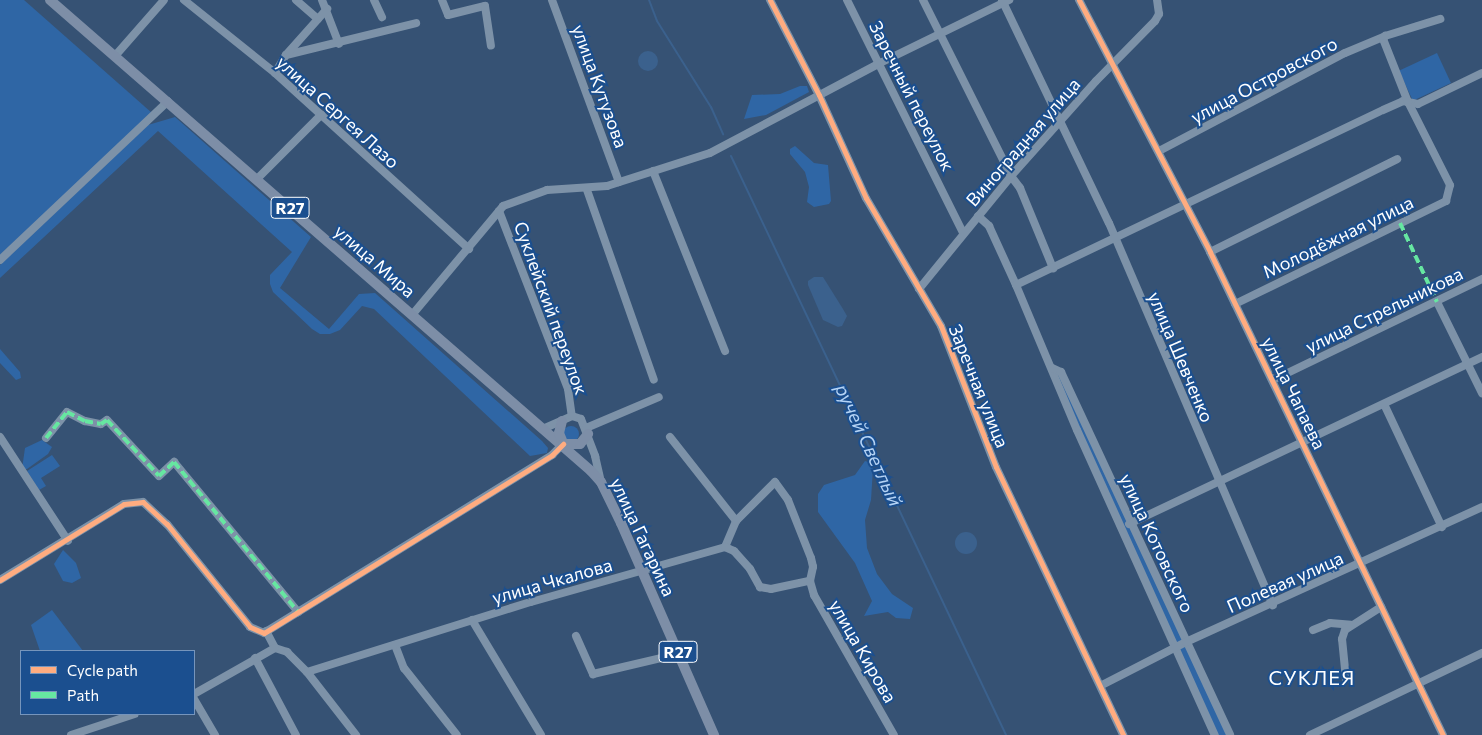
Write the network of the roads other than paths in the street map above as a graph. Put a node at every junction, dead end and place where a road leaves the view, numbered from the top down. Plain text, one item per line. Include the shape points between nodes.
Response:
1 (50, 0) edge
2 (164, 0) edge
3 (184, 0) edge
4 (296, 0) edge
5 (322, 0) edge
6 (374, 0) edge
7 (442, 0) edge
8 (552, 0) edge
9 (770, 0) edge
10 (847, 0) edge
11 (923, 0) edge
12 (1079, 0) edge
13 (1157, 0) edge
14 (1005, 1) edge
15 (327, 9) junction
16 (382, 17) dead end
17 (318, 19) junction
18 (1440, 19) dead end
19 (416, 23) dead end
20 (939, 34) junction
21 (1383, 37) junction
22 (339, 44) junction
23 (491, 46) dead end
24 (286, 55) junction
25 (116, 56) junction
26 (878, 64) junction
27 (1113, 66) junction
28 (275, 73) junction
29 (1482, 73) edge
30 (820, 95) junction
31 (168, 102) junction
32 (1408, 102) junction
33 (321, 115) junction
34 (1060, 121) junction
35 (1159, 152) junction
36 (1397, 159) dead end
37 (653, 172) junction
38 (1011, 176) junction
39 (257, 179) junction
40 (619, 182) junction
41 (587, 190) junction
42 (989, 204) junction
43 (1185, 206) junction
44 (499, 211) junction
45 (978, 216) junction
46 (989, 226) junction
47 (963, 232) junction
48 (1115, 240) junction
49 (469, 249) junction
50 (1210, 252) junction
51 (0, 260) edge
52 (1053, 268) junction
53 (1482, 279) edge
54 (1016, 285) junction
55 (919, 289) junction
56 (1437, 302) junction
57 (1235, 304) junction
58 (412, 315) junction
59 (725, 350) dead end
60 (1482, 357) edge
61 (1468, 364) junction
62 (1052, 368) junction
63 (654, 380) dead end
64 (1273, 380) junction
65 (1482, 393) edge
66 (659, 397) dead end
67 (1384, 404) junction
68 (572, 416) junction
69 (562, 421) junction
70 (544, 428) junction
71 (587, 431) junction
72 (0, 437) edge
73 (670, 437) dead end
74 (46, 438) dead end
75 (1303, 442) junction
76 (563, 444) junction
77 (601, 482) junction
78 (1218, 482) junction
79 (1482, 508) edge
80 (736, 521) junction
81 (1132, 522) junction
82 (1122, 526) junction
83 (1442, 527) junction
84 (68, 540) junction
85 (725, 547) junction
86 (1361, 565) junction
87 (641, 570) junction
88 (0, 580) edge
89 (810, 581) junction
90 (1273, 605) junction
91 (1381, 607) junction
92 (298, 612) junction
93 (472, 620) junction
94 (1351, 625) junction
95 (1313, 630) dead end
96 (266, 631) junction
97 (576, 636) dead end
98 (1186, 642) junction
99 (395, 646) junction
100 (1175, 647) junction
101 (275, 648) junction
102 (1482, 653) edge
103 (678, 654) junction
104 (255, 658) junction
105 (307, 672) junction
106 (1346, 680) dead end
107 (1102, 685) junction
108 (1419, 685) junction
109 (195, 693) edge
110 (195, 701) edge
111 (132, 715) edge
112 (1329, 726) junction
113 (70, 735) edge
114 (215, 735) edge
115 (296, 735) edge
116 (356, 735) edge
117 (456, 735) edge
118 (541, 735) edge
119 (714, 735) edge
120 (894, 735) edge
121 (1123, 735) edge
122 (1215, 735) edge
123 (1230, 735) edge
124 (1310, 735) edge
125 (1333, 735) edge
126 (1443, 735) edge

1 - 25 main road, улица Мира / R27
2 - 25 street
3 - 28 street, улица Сергея Лазо
4 - 17 street
5 - 15 street
6 - 16 street
7 - 23 street via 448,15 485,6
8 - 40 street, улица Кутузова
9 - 30 street, Заречная улица
10 - 26 street, Заречный переулок
11 - 20 street
12 - 27 street, улица Чапаева
13 - 27 street, Виноградная улица via 1159,14 1155,21
14 - 20 street
14 - 34 street, улица Шевченко
15 - 17 street
15 - 22 street
17 - 24 street
18 - 21 street, улица Островского
19 - 22 street
20 - 26 street
20 - 38 street
21 - 32 street
21 - 35 street, улица Островского via 1345,53
22 - 24 street
24 - 28 street
25 - 31 main road, улица Мира / R27
26 - 30 street
26 - 47 street, Заречный переулок
27 - 34 street, Виноградная улица
27 - 35 street, улица Чапаева
28 - 33 street, улица Сергея Лазо
29 - 32 street via 1418,104
30 - 37 street via 710,153
30 - 55 street, Заречная улица via 866,198
31 - 39 main road, улица Мира / R27
31 - 51 street
32 - 43 street via 1381,111
32 - 57 street, Молодёжная улица via 1450,185 1446,201
33 - 39 street
33 - 49 street, улица Сергея Лазо
34 - 38 street, Виноградная улица
34 - 48 street, улица Шевченко
35 - 43 street, улица Чапаева
36 - 50 street
37 - 40 street
37 - 59 street
38 - 42 street, Виноградная улица
38 - 52 street via 1020,188
39 - 58 main road, улица Мира / R27
40 - 41 street
41 - 44 street via 546,190 509,203
41 - 63 street
42 - 45 street, Виноградная улица
42 - 46 street
43 - 48 street
43 - 50 street, улица Чапаева
44 - 49 street
44 - 68 street, Суклейский переулок via 568,389
45 - 46 street, улица Котовского
45 - 47 street, Виноградная улица
46 - 54 street, улица Котовского
47 - 55 street, Виноградная улица
48 - 52 street
48 - 78 street, улица Шевченко
49 - 58 street
50 - 57 street, улица Чапаева
52 - 54 street
53 - 56 street, улица Стрельникова
54 - 62 street, улица Котовского
55 - 107 street, Заречная улица via 941,326 996,467
56 - 61 street
56 - 64 street, улица Стрельникова
57 - 64 street, улица Чапаева
58 - 70 main road, улица Мира / R27
60 - 61 street
61 - 65 street
61 - 67 street
62 - 81 street, улица Котовского via 1061,372
62 - 82 street, улица Котовского
64 - 75 street, улица Чапаева
66 - 71 street
67 - 75 street
67 - 83 street
68 - 69 street, Суклейский переулок
68 - 71 street, Суклейский переулок via 581,419
69 - 70 street, Суклейский переулок
69 - 76 main road via 559,433
70 - 76 main road, улица Мира / R27
71 - 76 main road via 580,444
71 - 77 street
72 - 84 street
73 - 80 street
74 - 92 street via 67,412 85,421 101,424 107,420 159,476 174,462
75 - 78 street
75 - 86 street, улица Чапаева
76 - 77 main road, улица Гагарина / R27
76 - 92 street via 552,454
77 - 87 main road, улица Гагарина / R27
78 - 81 street
78 - 90 street, улица Шевченко
79 - 83 street, Полевая улица
80 - 85 street
80 - 89 street, улица Кирова via 775,482 788,500 811,558
81 - 82 street
81 - 98 street, улица Котовского
82 - 100 street, улица Котовского
83 - 86 street, Полевая улица
84 - 88 street
84 - 96 street via 124,504 143,502 167,524 250,627 260,633
85 - 87 street
85 - 89 street via 734,551 750,569 760,587
86 - 90 street, Полевая улица
86 - 91 street, улица Чапаева
87 - 93 street, улица Чкалова
87 - 103 main road, улица Гагарина / R27
89 - 120 street, улица Кирова via 814,595
90 - 98 street, Полевая улица
91 - 94 street
91 - 108 street, улица Чапаева
92 - 96 street
93 - 99 street, улица Чкалова
93 - 118 street, улица Чкалова
94 - 95 street via 1330,624
94 - 106 street via 1342,639
96 - 101 street
97 - 103 street via 593,674
98 - 100 street, Полевая улица
98 - 123 street, улица Котовского
99 - 105 street, улица Чкалова
99 - 117 street via 404,668
100 - 107 street, Полевая улица
100 - 122 street, улица Котовского
101 - 104 street
101 - 105 street via 287,652
102 - 108 street
103 - 119 main road, улица Гагарина / R27
104 - 109 street
104 - 115 street
105 - 116 street
107 - 121 street, Заречная улица
108 - 112 street
108 - 126 street, улица Чапаева
110 - 114 street
111 - 113 street
112 - 124 street
112 - 125 street

